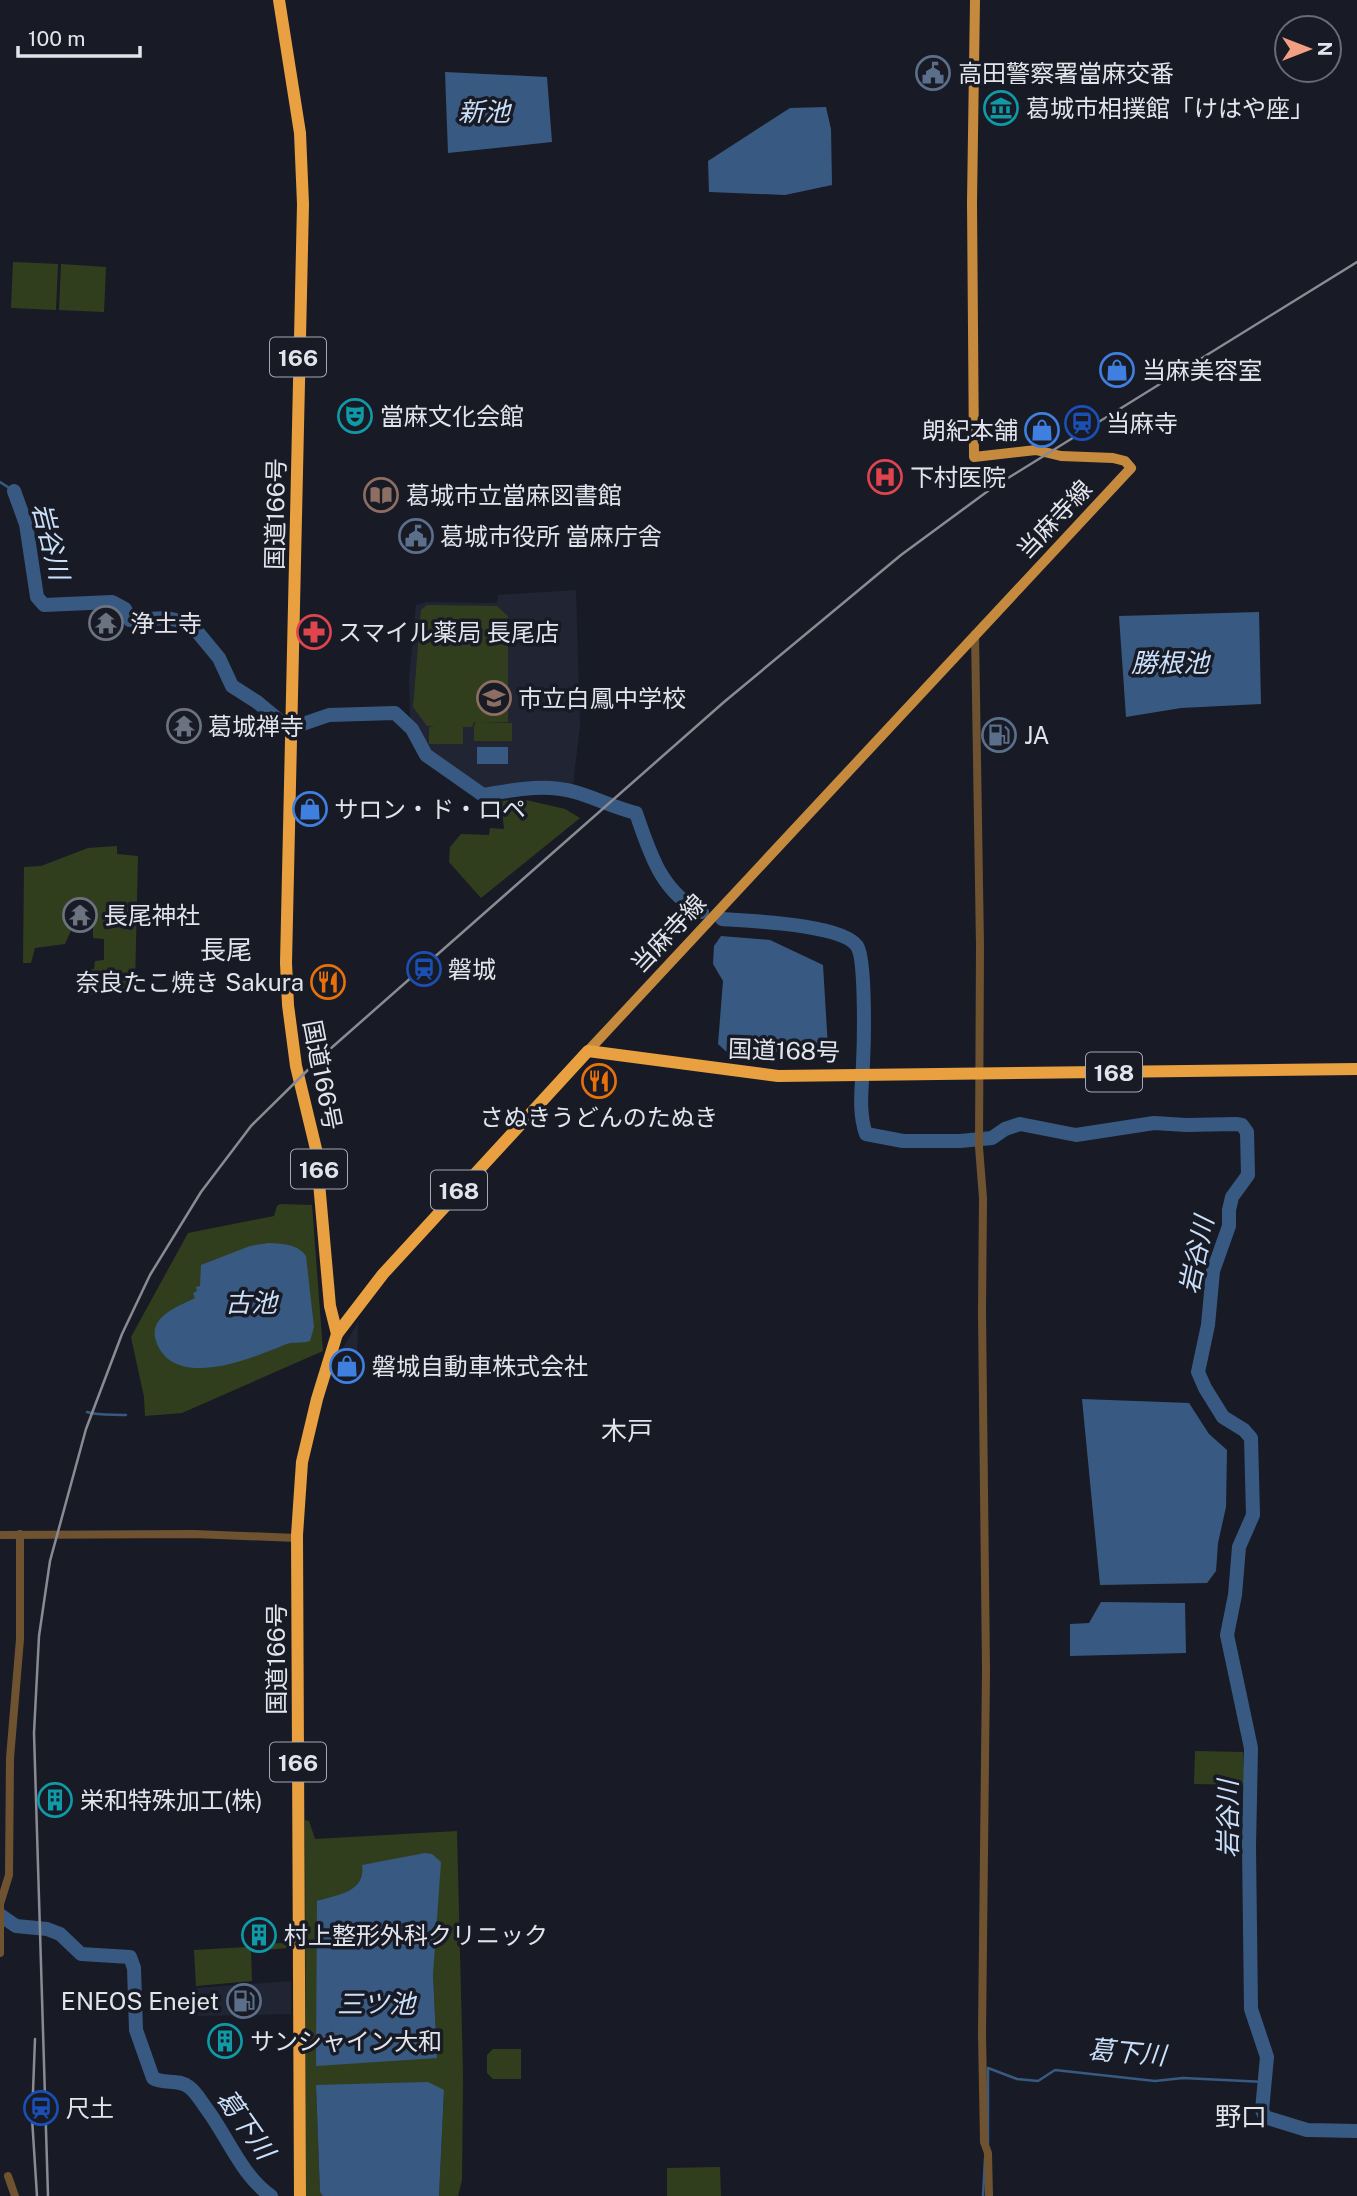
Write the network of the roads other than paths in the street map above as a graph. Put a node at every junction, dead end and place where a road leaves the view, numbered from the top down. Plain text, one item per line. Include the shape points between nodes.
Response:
1 (279, 0) edge
2 (975, 0) edge
3 (975, 634) junction
4 (587, 1051) junction
5 (1357, 1069) edge
6 (980, 1073) junction
7 (337, 1334) junction
8 (20, 1534) junction
9 (0, 1535) edge
10 (297, 1538) junction
11 (0, 1906) edge
12 (0, 1920) edge
13 (0, 1953) edge
14 (8, 2176) dead end
15 (15, 2196) edge
16 (300, 2196) edge
17 (989, 2196) edge

1 - 7 highway, 国道166号 / 166 via 300,133 303,204 286,963 296,1066 316,1149 330,1306
2 - 3 main road, 当麻寺線 via 974,457 1036,450 1113,458 1131,468
3 - 4 main road, 当麻寺線
3 - 6 street
4 - 6 highway, 国道168号 / 168 via 778,1076
4 - 7 highway, 168 via 383,1274
5 - 6 highway, 国道168号 / 168
6 - 17 street via 986,1670 982,2047
7 - 10 highway, 国道166号 / 166 via 302,1462
8 - 9 street
8 - 10 street
8 - 11 street via 9,1875
10 - 16 highway, 国道166号 / 166
11 - 12 street
12 - 13 street
14 - 15 street

